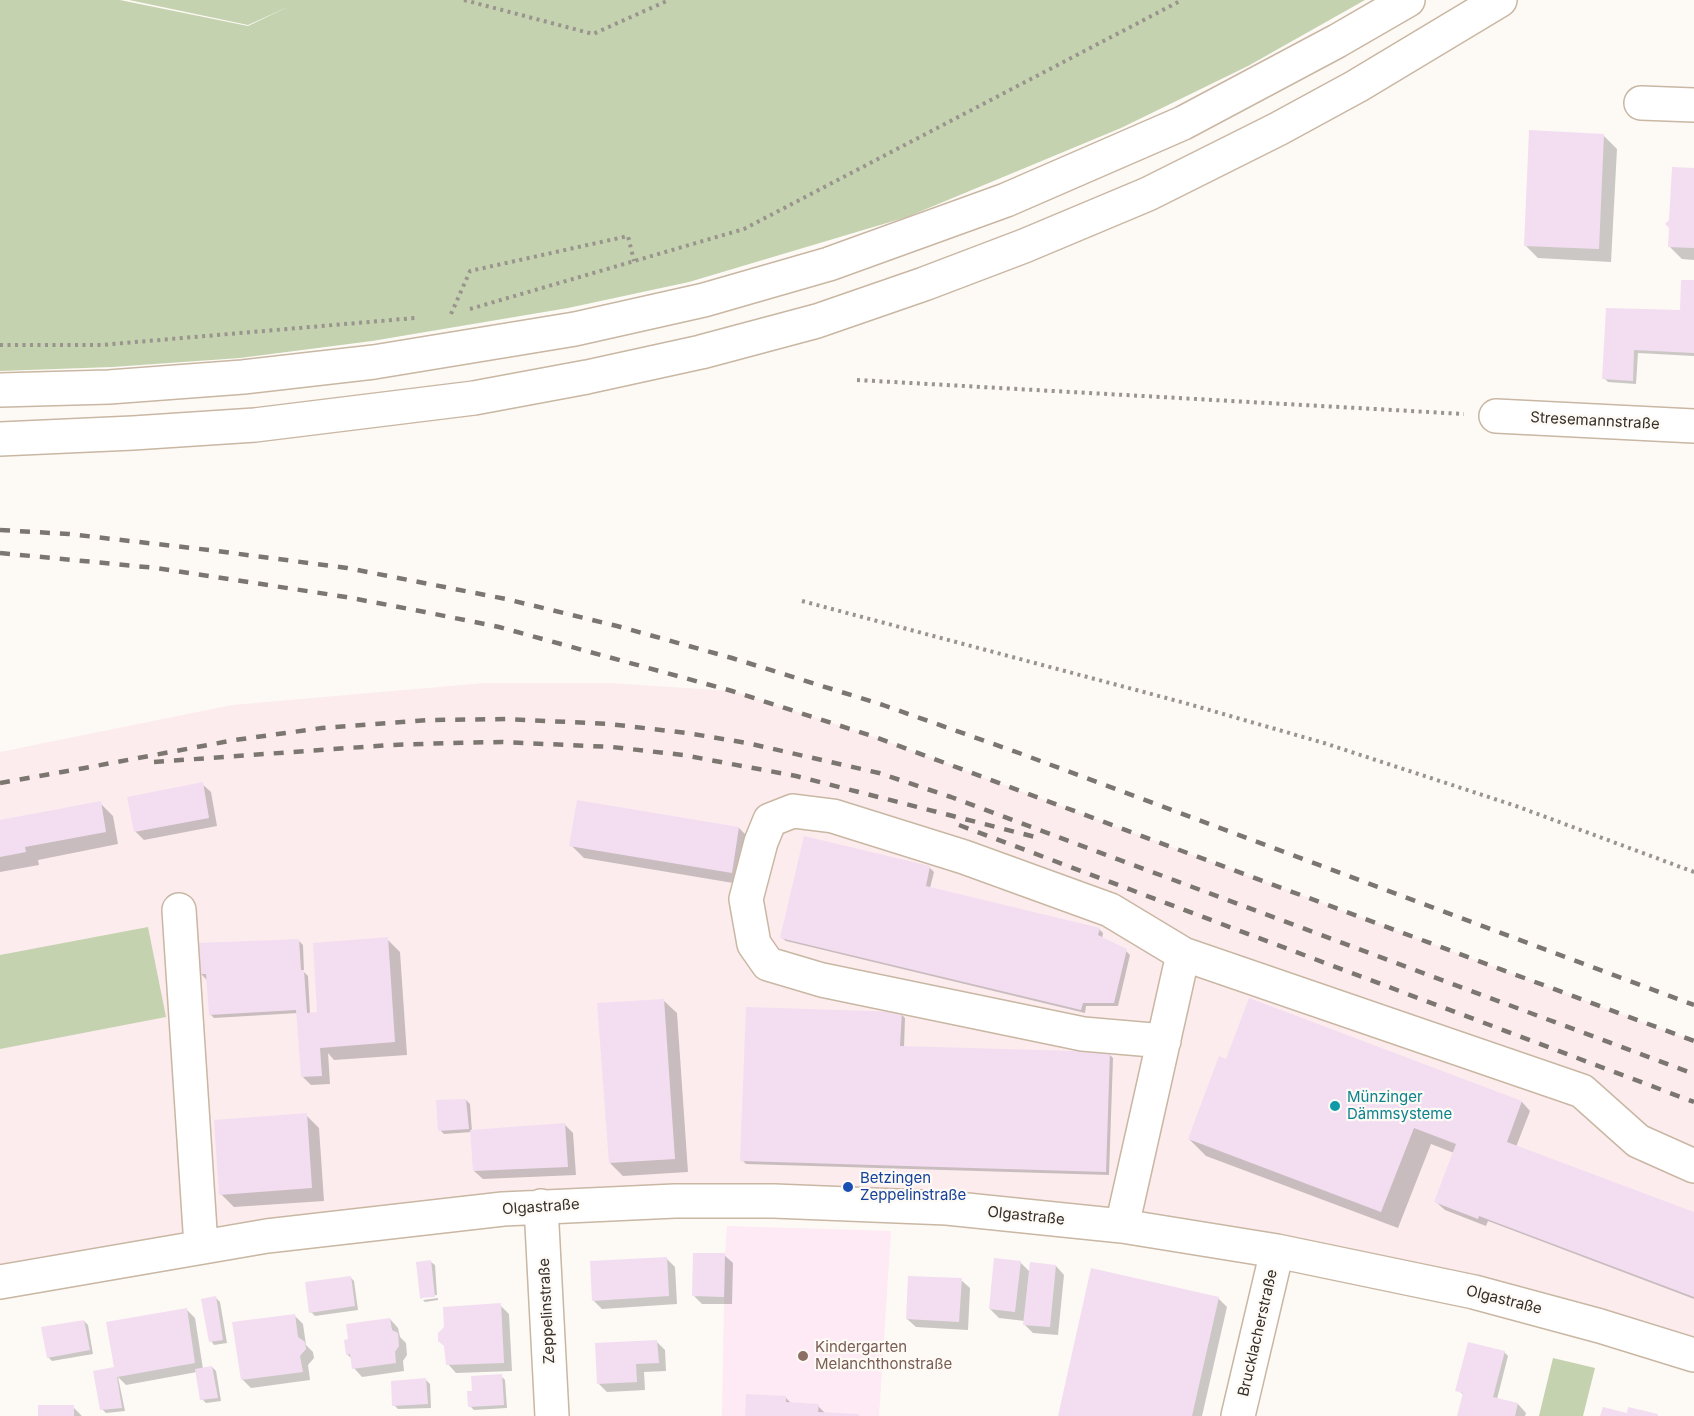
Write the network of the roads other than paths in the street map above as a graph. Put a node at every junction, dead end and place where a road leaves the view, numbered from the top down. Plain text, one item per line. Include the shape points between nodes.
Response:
1 (1408, 0) edge
2 (1500, 0) edge
3 (1641, 103) dead end
4 (1694, 105) edge
5 (0, 390) edge
6 (1496, 416) road end
7 (1694, 426) edge
8 (0, 439) edge
9 (179, 909) dead end
10 (1183, 954) junction
11 (1164, 1041) junction
12 (1694, 1166) edge
13 (541, 1206) junction
14 (1122, 1226) junction
15 (201, 1246) junction
16 (1277, 1251) junction
17 (0, 1282) edge
18 (1694, 1355) edge
19 (552, 1416) edge
20 (1238, 1416) edge

1 - 5 main road via 1184,123 1017,196 829,264 704,300 575,329 374,362 243,377
2 - 8 main road via 1357,86 1148,194 1024,246 817,321 701,352 474,398 255,425
3 - 4 main road
6 - 7 main road, Stresemannstraße
9 - 15 main road
10 - 11 main road
10 - 11 main road via 1110,910 964,857 833,816 793,811 770,820 746,899 754,944 768,964 822,980 1083,1034
10 - 12 main road via 1582,1092 1638,1141
11 - 14 main road
13 - 14 main road, Olgastraße via 675,1200 774,1201 947,1208
13 - 15 main road, Olgastraße
13 - 19 main road, Zeppelinstraße
14 - 16 main road, Olgastraße
15 - 17 main road, Olgastraße
16 - 18 main road, Olgastraße via 1474,1292
16 - 20 main road, Brucklacherstraße

